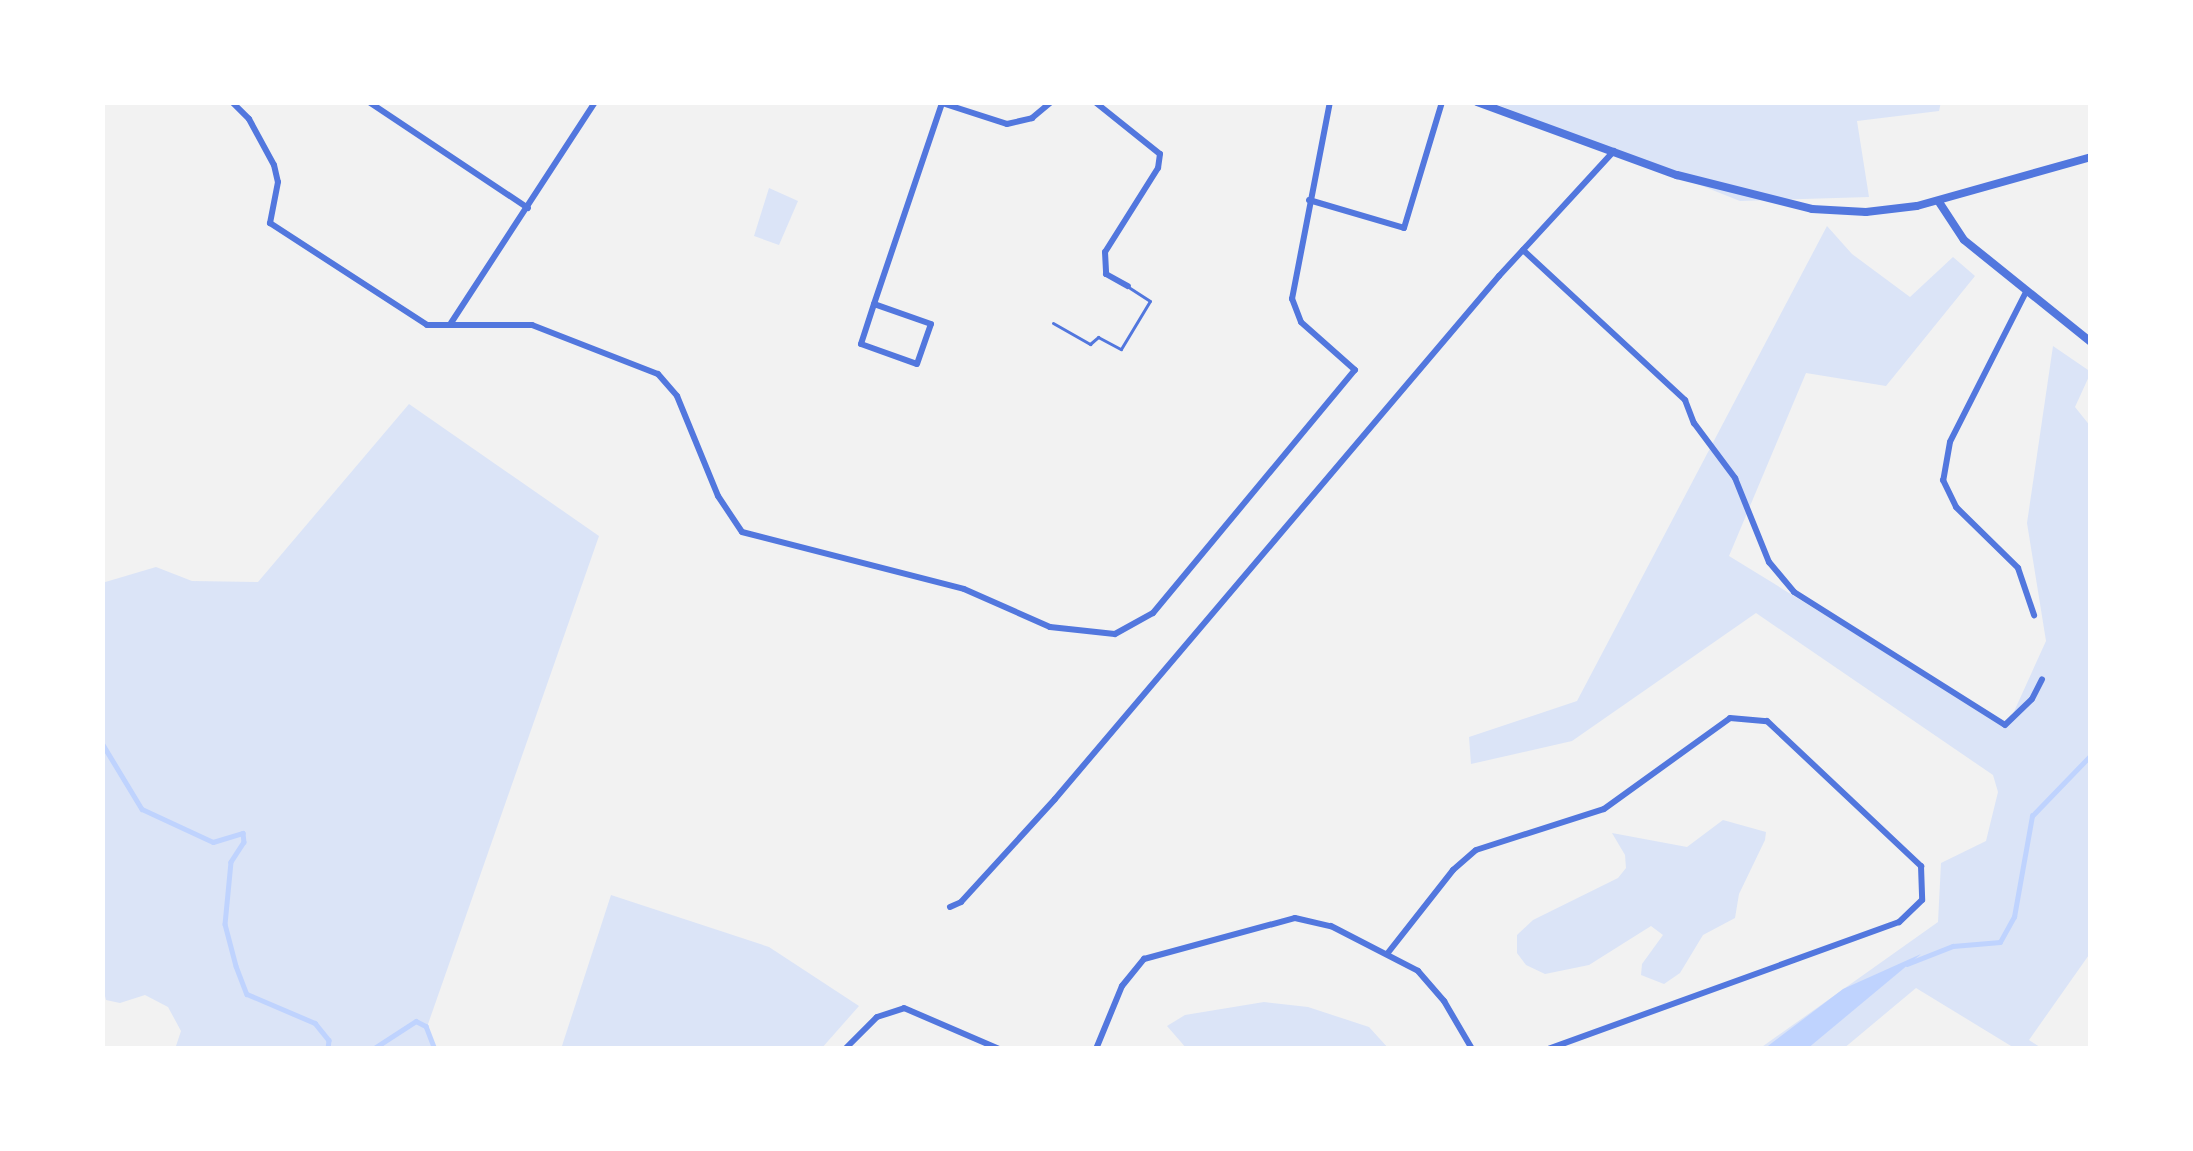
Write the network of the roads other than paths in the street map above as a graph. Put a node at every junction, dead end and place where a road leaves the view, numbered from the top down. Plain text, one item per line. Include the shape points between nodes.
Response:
1 (232, 102) edge
2 (251, 102) edge
3 (369, 102) edge
4 (595, 102) edge
5 (1051, 102) edge
6 (1095, 102) edge
7 (1330, 102) edge
8 (1442, 102) edge
9 (1477, 102) edge
10 (940, 103) edge
11 (243, 111) junction
12 (1614, 151) junction
13 (2091, 157) edge
14 (1309, 200) junction
15 (1939, 201) junction
16 (528, 208) junction
17 (1522, 250) junction
18 (1128, 286) joint
19 (2027, 290) junction
20 (874, 304) junction
21 (451, 323) junction
22 (1053, 323) dead end
23 (2091, 342) edge
24 (2035, 615) dead end
25 (2042, 679) dead end
26 (950, 907) dead end
27 (1387, 954) junction
28 (845, 1049) edge
29 (999, 1049) edge
30 (1096, 1049) edge
31 (1472, 1049) edge
32 (1549, 1049) edge

1 - 11 street
2 - 11 street
3 - 16 street
4 - 16 street
5 - 10 street via 1007,124
6 - 18 street via 1160,154 1103,259 1106,274
7 - 14 street
8 - 14 street via 1404,228
9 - 12 street
10 - 20 street
11 - 21 street via 277,175 270,223 423,323
12 - 15 street via 1812,209 1866,212
12 - 17 street
13 - 15 street
14 - 21 street via 1294,311 1355,370 1153,613 1115,634 1050,627 964,589 742,532 658,374 541,327
15 - 19 street via 1964,240
16 - 21 street
17 - 25 street via 1685,400 1735,478 1769,562 1793,592 2005,725
17 - 26 street via 1095,753
18 - 22 lane via 1150,301 1121,349 1098,337 1090,344
19 - 23 street
19 - 24 street via 1950,442 1942,479 1956,507 2018,568
20 - 20 street via 861,344 917,364 931,324
27 - 30 street via 1295,918 1155,953 1122,986
27 - 31 street via 1427,979
27 - 32 street via 1476,850 1604,809 1730,718 1767,721 1921,866 1922,900 1900,922
28 - 29 street via 877,1017 904,1007

